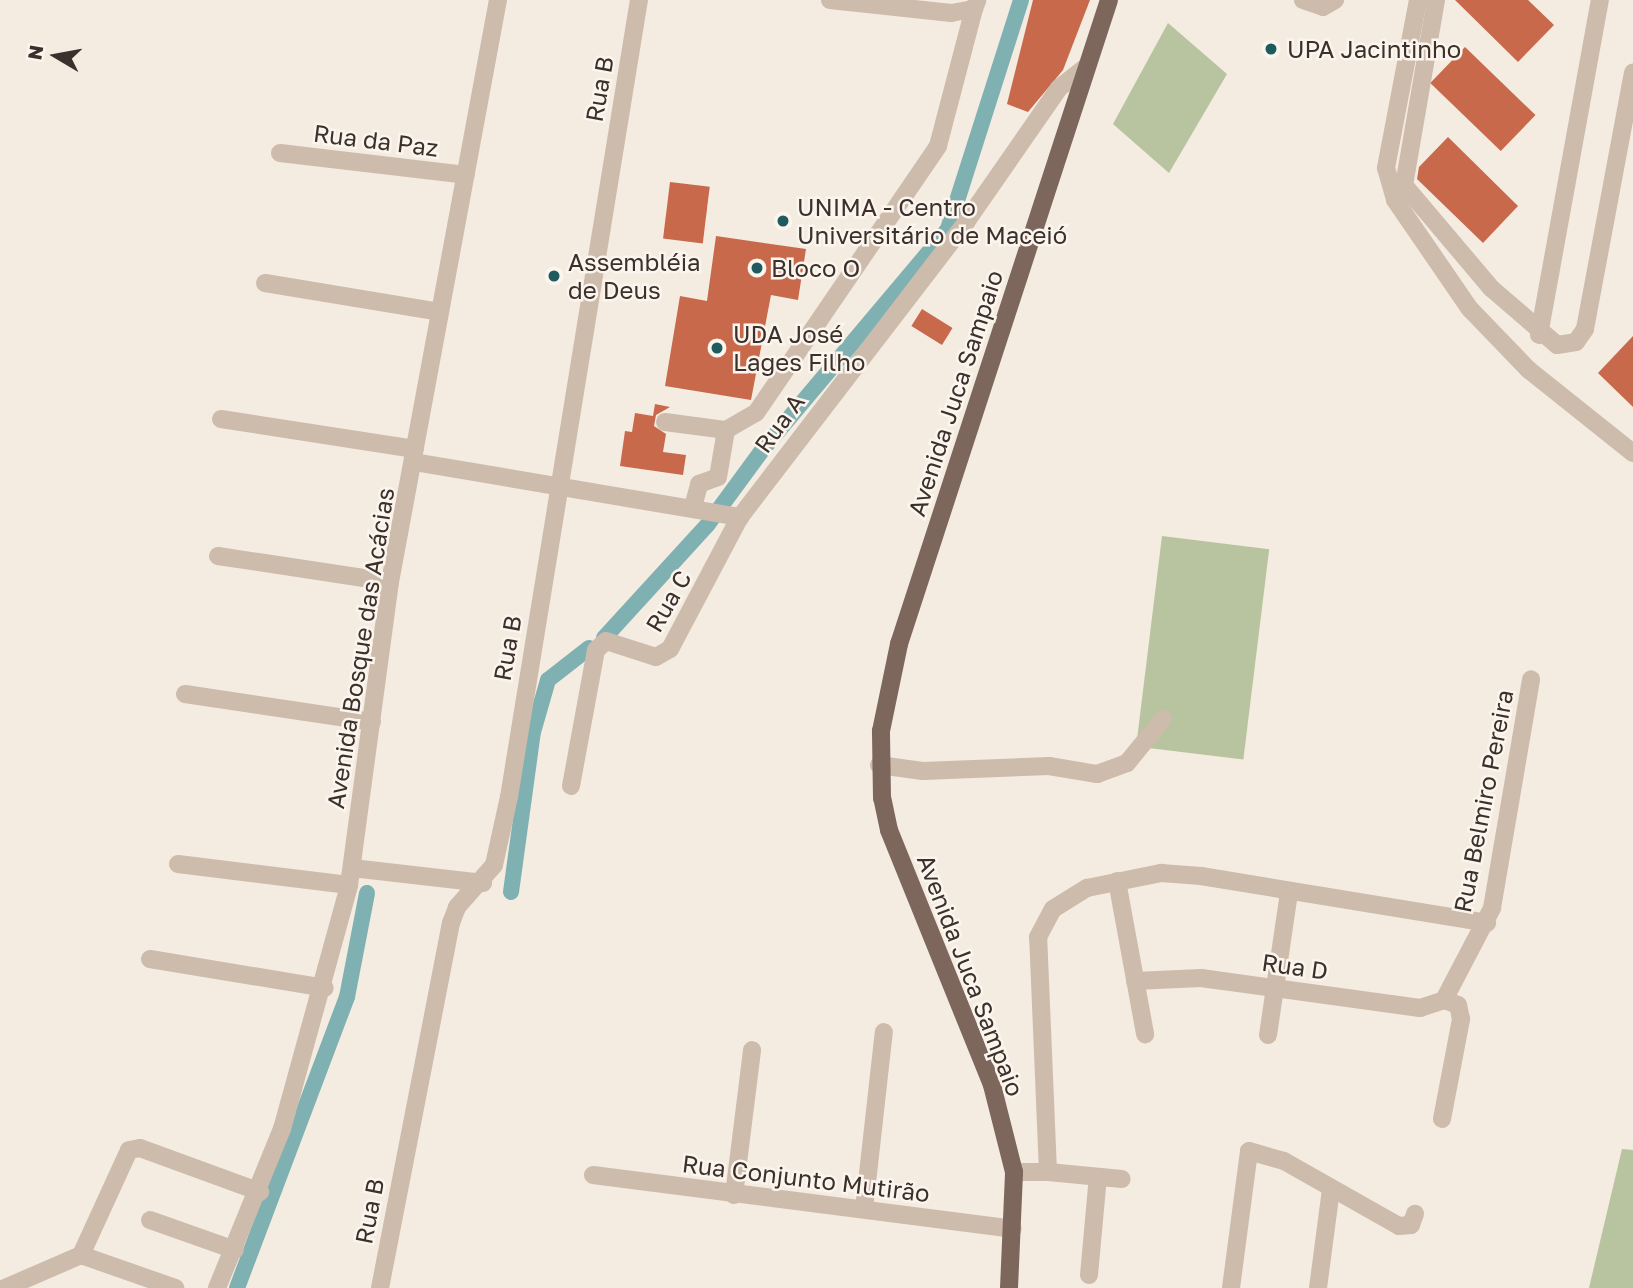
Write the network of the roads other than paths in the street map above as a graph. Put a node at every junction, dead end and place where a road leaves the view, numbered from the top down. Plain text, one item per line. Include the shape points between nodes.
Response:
1 (498, 0) edge
2 (639, 0) edge
3 (830, 0) edge
4 (1109, 0) edge
5 (1303, 0) edge
6 (1335, 0) edge
7 (1418, 0) edge
8 (1436, 0) edge
9 (1600, 0) edge
10 (976, 4) edge
11 (1087, 66) junction
12 (1633, 72) edge
13 (281, 153) dead end
14 (466, 175) junction
15 (265, 283) dead end
16 (440, 312) junction
17 (1539, 335) junction
18 (221, 419) dead end
19 (665, 422) dead end
20 (726, 430) junction
21 (1633, 453) edge
22 (414, 455) junction
23 (558, 484) junction
24 (699, 509) junction
25 (734, 516) junction
26 (218, 556) dead end
27 (390, 582) junction
28 (1531, 679) dead end
29 (185, 694) dead end
30 (1163, 719) dead end
31 (372, 722) junction
32 (879, 765) junction
33 (571, 786) dead end
34 (178, 863) dead end
35 (350, 876) junction
36 (1116, 881) junction
37 (482, 883) junction
38 (1289, 892) junction
39 (1487, 923) junction
40 (150, 959) dead end
41 (1135, 981) junction
42 (1273, 987) junction
43 (325, 988) junction
44 (1444, 1000) junction
45 (884, 1031) dead end
46 (1144, 1034) dead end
47 (1268, 1035) dead end
48 (752, 1050) dead end
49 (1442, 1119) dead end
50 (1014, 1172) junction
51 (1048, 1172) junction
52 (593, 1175) dead end
53 (1098, 1177) junction
54 (1122, 1179) dead end
55 (1331, 1189) junction
56 (260, 1192) junction
57 (734, 1195) junction
58 (864, 1209) junction
59 (150, 1220) dead end
60 (1409, 1221) dead end
61 (1013, 1229) junction
62 (235, 1250) junction
63 (81, 1255) junction
64 (1089, 1275) dead end
65 (5, 1288) edge
66 (175, 1288) edge
67 (217, 1288) edge
68 (380, 1288) edge
69 (1009, 1288) edge
70 (1231, 1288) edge
71 (1318, 1288) edge

1 - 14 street, Avenida Bosque das Acácias
2 - 23 street, Rua B
3 - 10 street via 951,13
4 - 11 main road, Avenida Juca Sampaio
5 - 6 street via 1323,7
7 - 21 street via 1387,168 1395,200 1471,309 1529,370
8 - 17 street via 1404,185 1457,251
9 - 17 street
10 - 20 street via 934,152 756,413
11 - 25 street, Rua A via 1045,106 966,222
11 - 32 main road, Avenida Juca Sampaio via 899,644
12 - 17 street via 1585,328 1568,344 1549,343
13 - 14 street, Rua da Paz
14 - 16 street, Avenida Bosque das Acácias
15 - 16 street
16 - 22 street, Avenida Bosque das Acácias
18 - 22 street
19 - 20 street
20 - 24 street via 718,477 699,484
22 - 23 street
22 - 27 street, Avenida Bosque das Acácias
23 - 24 street
23 - 37 street, Rua B via 509,797 494,865
24 - 25 street
25 - 33 street, Rua C via 666,653 656,657 606,640 594,657
26 - 27 street
27 - 31 street, Avenida Bosque das Acácias
28 - 39 street, Rua Belmiro Pereira
29 - 31 street
30 - 32 street via 1127,763 1097,774 1049,766 923,771
31 - 35 street, Avenida Bosque das Acácias
32 - 50 main road, Avenida Juca Sampaio via 890,830 992,1086
34 - 35 street
35 - 37 street
35 - 43 street, Avenida Bosque das Acácias
36 - 38 street via 1161,873
36 - 41 street
36 - 51 street via 1087,888 1053,909 1038,937
37 - 68 street, Rua B via 457,907 442,958
38 - 39 street
38 - 42 street
39 - 44 street, Rua Belmiro Pereira
40 - 43 street
41 - 42 street, Rua D via 1201,978
41 - 46 street
42 - 44 street, Rua D via 1420,1008
42 - 47 street
43 - 56 street, Avenida Bosque das Acácias
44 - 49 street via 1458,1005 1461,1019
45 - 58 street
48 - 57 street
50 - 51 street
50 - 61 main road, Avenida Juca Sampaio
51 - 53 street
52 - 57 street, Rua Conjunto Mutirão
53 - 54 street
53 - 64 street
55 - 60 street
55 - 70 street via 1284,1161 1249,1151
55 - 71 street
56 - 62 street, Avenida Bosque das Acácias
56 - 63 street via 140,1149 125,1152
57 - 58 street, Rua Conjunto Mutirão
58 - 61 street, Rua Conjunto Mutirão
59 - 62 street
61 - 69 main road, Avenida Juca Sampaio
62 - 67 street, Avenida Bosque das Acácias
63 - 65 street
63 - 66 street

